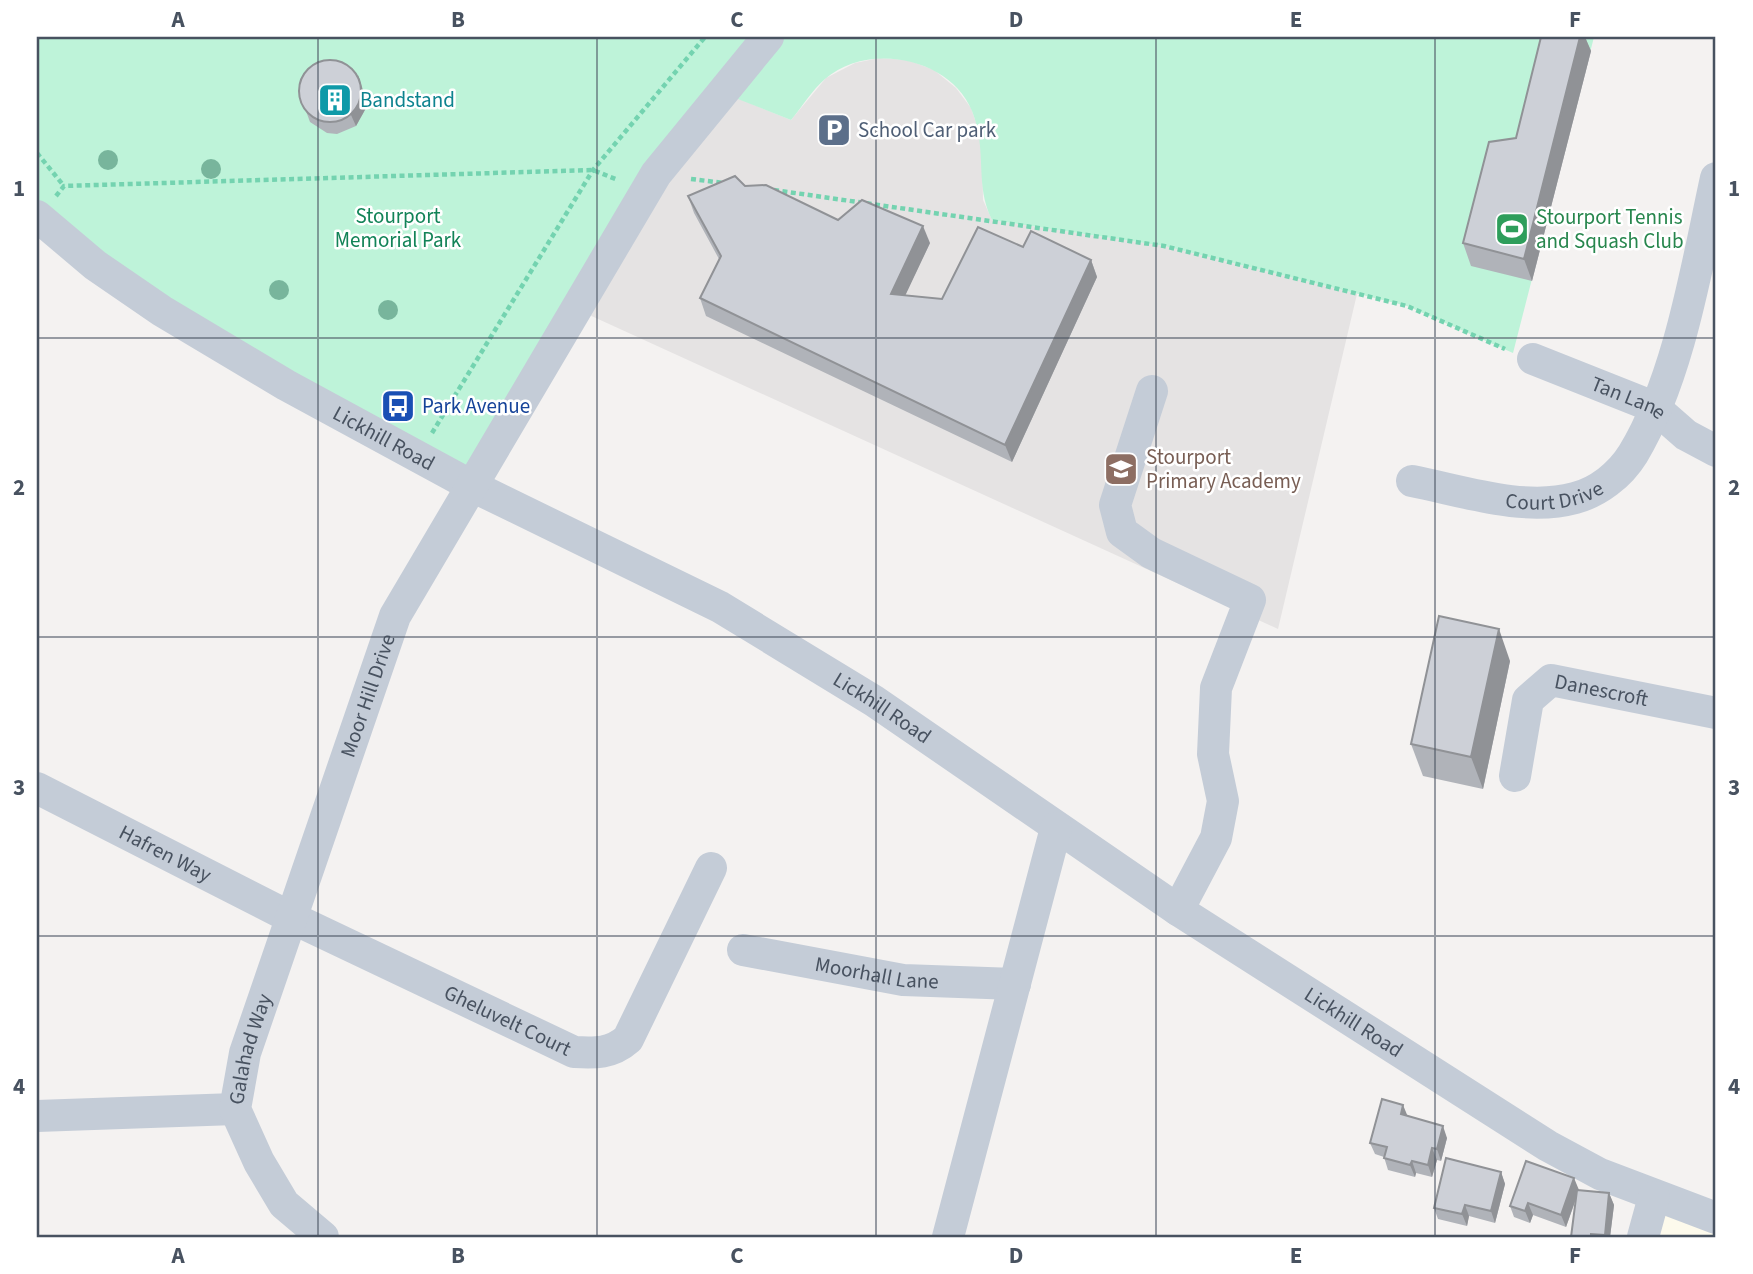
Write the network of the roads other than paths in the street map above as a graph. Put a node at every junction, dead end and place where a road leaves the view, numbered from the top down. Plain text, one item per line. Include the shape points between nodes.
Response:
1 (768, 37) edge
2 (1716, 178) edge
3 (37, 217) edge
4 (1533, 359) road end
5 (1152, 391) dead end
6 (1654, 407) junction
7 (1716, 452) edge
8 (1412, 481) dead end
9 (472, 486) junction
10 (1716, 713) edge
11 (1515, 776) dead end
12 (37, 788) edge
13 (1056, 828) junction
14 (711, 867) dead end
15 (1178, 910) junction
16 (292, 918) junction
17 (743, 950) dead end
18 (1014, 984) junction
19 (235, 1109) junction
20 (37, 1116) edge
21 (1654, 1197) junction
22 (1716, 1218) edge
23 (323, 1237) edge
24 (948, 1237) edge
25 (1643, 1237) edge

1 - 9 street via 650,183
2 - 6 street, Court Drive via 1675,356
3 - 9 street, Lickhill Road via 95,265 162,311
4 - 6 street, Tan Lane
5 - 15 street via 1115,505 1122,532 1151,553 1250,600 1216,688 1213,754 1223,801 1216,838
6 - 7 street, Tan Lane via 1686,435
6 - 8 street, Court Drive via 1633,455 1599,489 1573,499 1532,503
9 - 13 street, Lickhill Road via 720,607 874,701
9 - 16 street, Moor Hill Drive via 395,615
10 - 11 street, Danescroft via 1551,680 1528,700
12 - 16 street, Hafren Way
13 - 15 street, Lickhill Road
13 - 18 street
14 - 16 street, Gheluvelt Court via 628,1039 617,1049 598,1054 574,1052
15 - 21 street, Lickhill Road via 1548,1146
16 - 19 street, Galahad Way via 245,1053
17 - 18 street, Moorhall Lane via 903,980
18 - 24 street
19 - 20 street
19 - 23 street, Galahad Way via 284,1204
21 - 22 street, Lickhill Road
21 - 25 street

